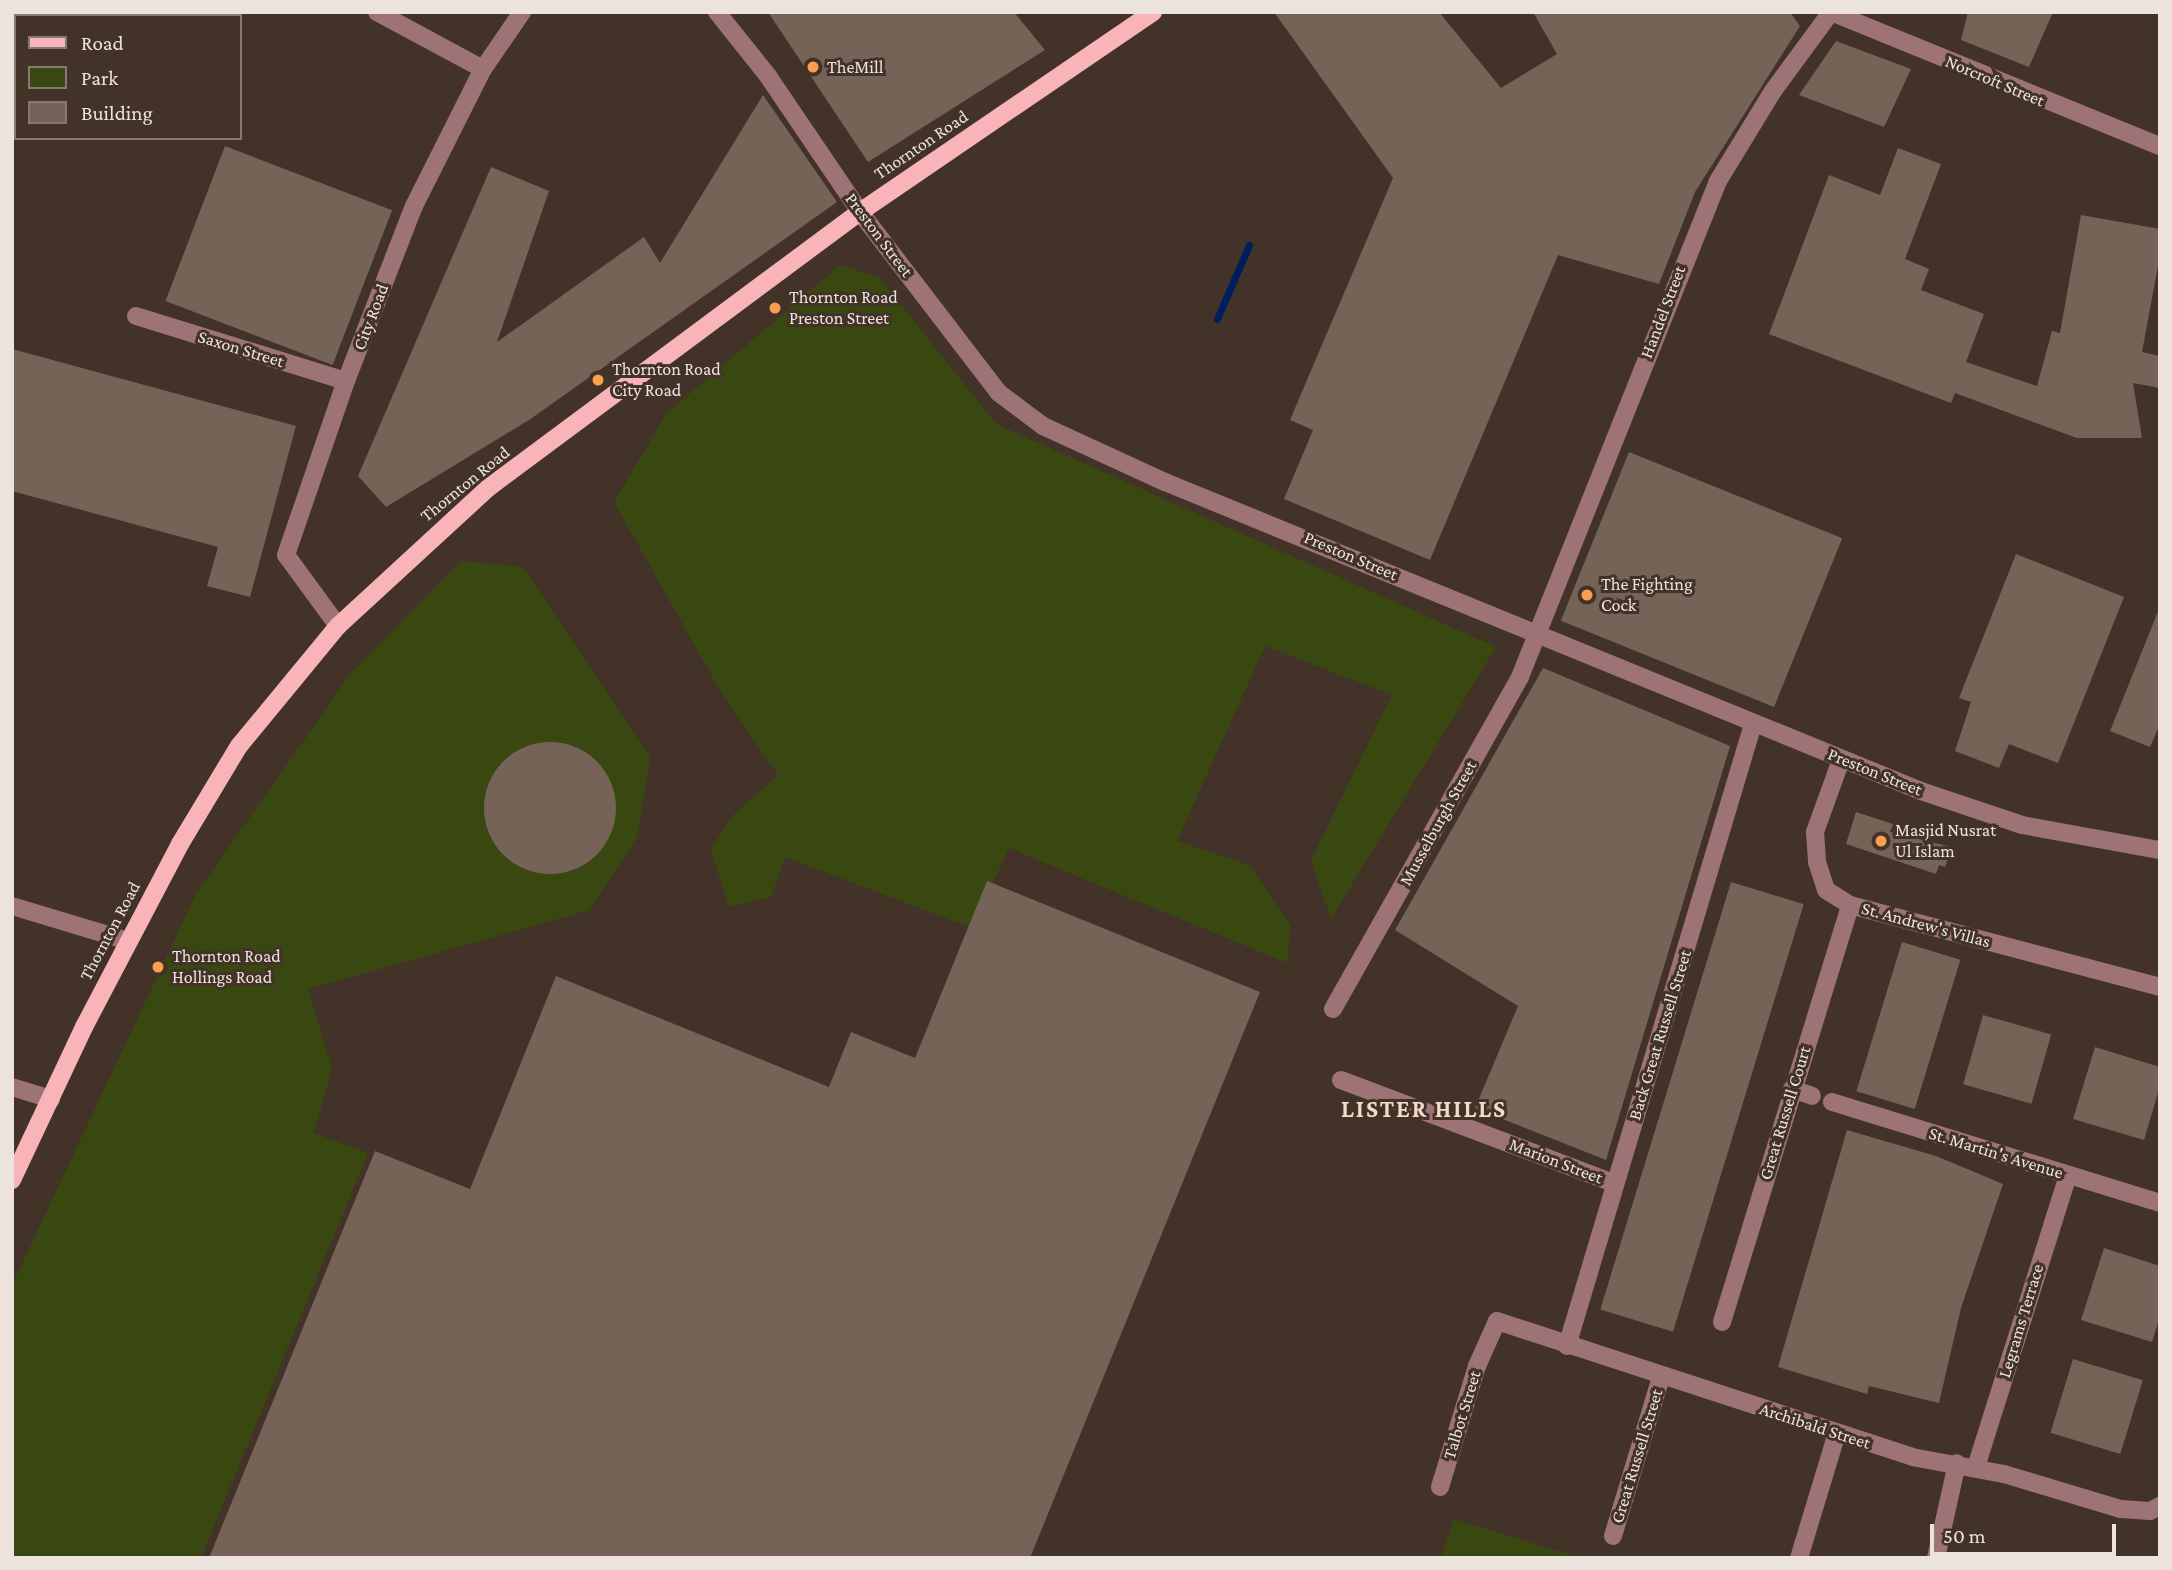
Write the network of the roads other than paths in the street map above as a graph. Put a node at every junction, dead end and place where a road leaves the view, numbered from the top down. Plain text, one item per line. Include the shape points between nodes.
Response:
1 (377, 12) edge
2 (522, 12) edge
3 (717, 12) edge
4 (1153, 12) edge
5 (1831, 12) edge
6 (484, 69) junction
7 (2160, 146) edge
8 (860, 212) junction
9 (136, 316) dead end
10 (346, 380) junction
11 (338, 626) junction
12 (1540, 635) junction
13 (1753, 724) junction
14 (1841, 760) junction
15 (2160, 850) edge
16 (1850, 905) junction
17 (12, 906) edge
18 (128, 941) junction
19 (2160, 987) edge
20 (1333, 1009) dead end
21 (1341, 1080) dead end
22 (12, 1087) edge
23 (1792, 1089) junction
24 (1812, 1096) dead end
25 (51, 1100) junction
26 (1832, 1102) dead end
27 (2068, 1176) junction
28 (12, 1180) edge
29 (1613, 1183) junction
30 (2160, 1203) edge
31 (1722, 1322) dead end
32 (1486, 1343) joint
33 (1567, 1346) junction
34 (1661, 1377) junction
35 (1837, 1433) junction
36 (1957, 1463) junction
37 (1976, 1467) junction
38 (1440, 1487) dead end
39 (2160, 1506) edge
40 (1613, 1536) dead end
41 (1798, 1558) edge
42 (1936, 1558) edge

1 - 6 street
2 - 6 street, City Road
3 - 8 street, Preston Street via 768,76
4 - 8 main road, Thornton Road
5 - 7 street, Norcroft Street
5 - 12 street, Handel Street via 1773,91 1718,181
6 - 10 street, City Road via 414,206
8 - 11 main road, Thornton Road via 488,488
8 - 12 street, Preston Street via 999,393 1043,426 1165,482
9 - 10 street, Saxon Street
10 - 11 street, City Road via 286,555
11 - 18 main road, Thornton Road via 239,746
12 - 13 street, Preston Street
12 - 20 street, Musselburgh Street
13 - 14 street, Preston Street
13 - 29 street, Back Great Russell Street via 1664,1030
14 - 15 street, Preston Street via 2022,825
14 - 16 street, St. Andrew's Villas via 1815,832 1817,862 1826,890
16 - 19 street, St. Andrew's Villas
16 - 23 street, Great Russell Court
17 - 18 street
18 - 25 main road, Thornton Road
21 - 29 street, Marion Street
22 - 25 street
23 - 24 street
23 - 31 street, Great Russell Court
25 - 28 main road, Thornton Road
26 - 27 street, St. Martin's Avenue
27 - 30 street, St. Martin's Avenue
27 - 37 street, Legrams Terrace
29 - 33 street, Back Great Russell Street via 1595,1260
32 - 33 street, Archibald Street via 1497,1321
32 - 38 street, Talbot Street
33 - 34 street, Archibald Street
34 - 35 street, Archibald Street
34 - 40 street, Great Russell Street
35 - 36 street, Archibald Street via 1912,1457
35 - 41 street
36 - 37 street, Archibald Street
36 - 42 street
37 - 39 street, Archibald Street via 2121,1509 2150,1511

